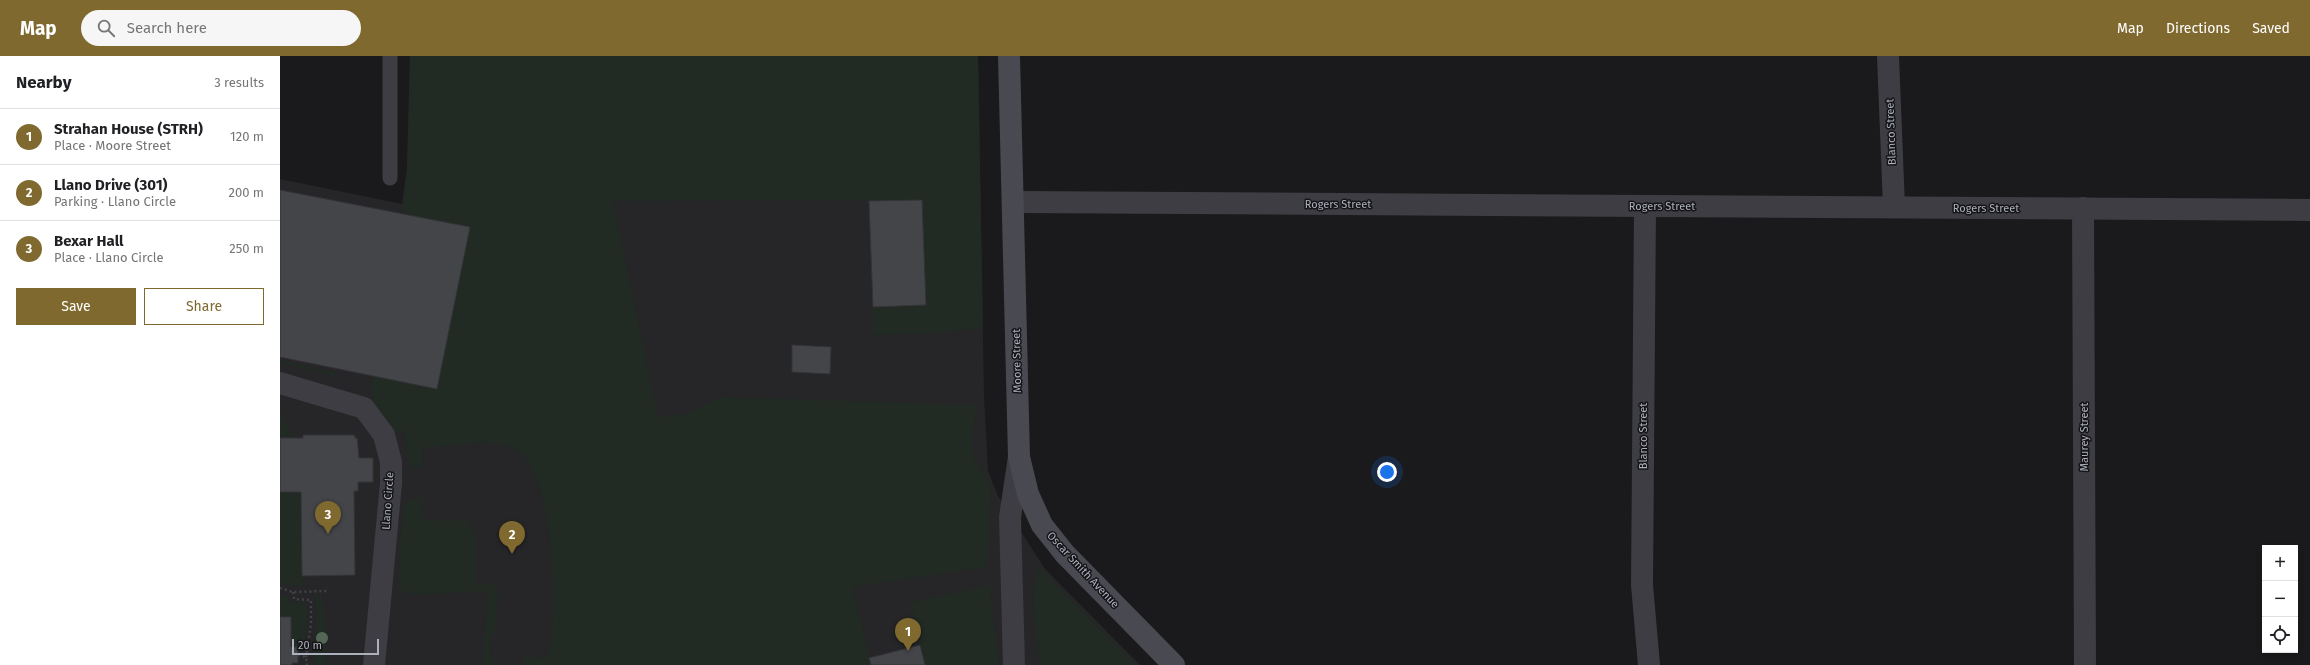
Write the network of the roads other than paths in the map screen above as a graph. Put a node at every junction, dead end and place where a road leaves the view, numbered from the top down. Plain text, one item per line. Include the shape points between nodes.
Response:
1 (390, 56) edge
2 (1009, 56) edge
3 (1888, 56) edge
4 (390, 178) dead end
5 (1014, 202) junction
6 (1645, 206) junction
7 (1894, 207) junction
8 (2083, 208) junction
9 (2310, 210) edge
10 (280, 383) edge
11 (1019, 458) junction
12 (374, 665) edge
13 (1014, 665) edge
14 (1174, 665) edge
15 (1648, 665) edge
16 (2085, 665) edge

1 - 4 lane
2 - 5 main road, Moore Street
3 - 7 street, Blanco Street
5 - 6 street, Rogers Street
5 - 11 main road, Moore Street
6 - 7 street, Rogers Street
6 - 15 street, Blanco Street via 1642,585
7 - 8 street, Rogers Street
8 - 9 street, Rogers Street
8 - 16 street, Maurey Street
10 - 12 street, Llano Circle via 364,408 384,435 391,462 391,483
11 - 13 street, Moore Street via 1010,516
11 - 14 main road, Oscar Smith Avenue via 1028,494 1042,525 1066,554

